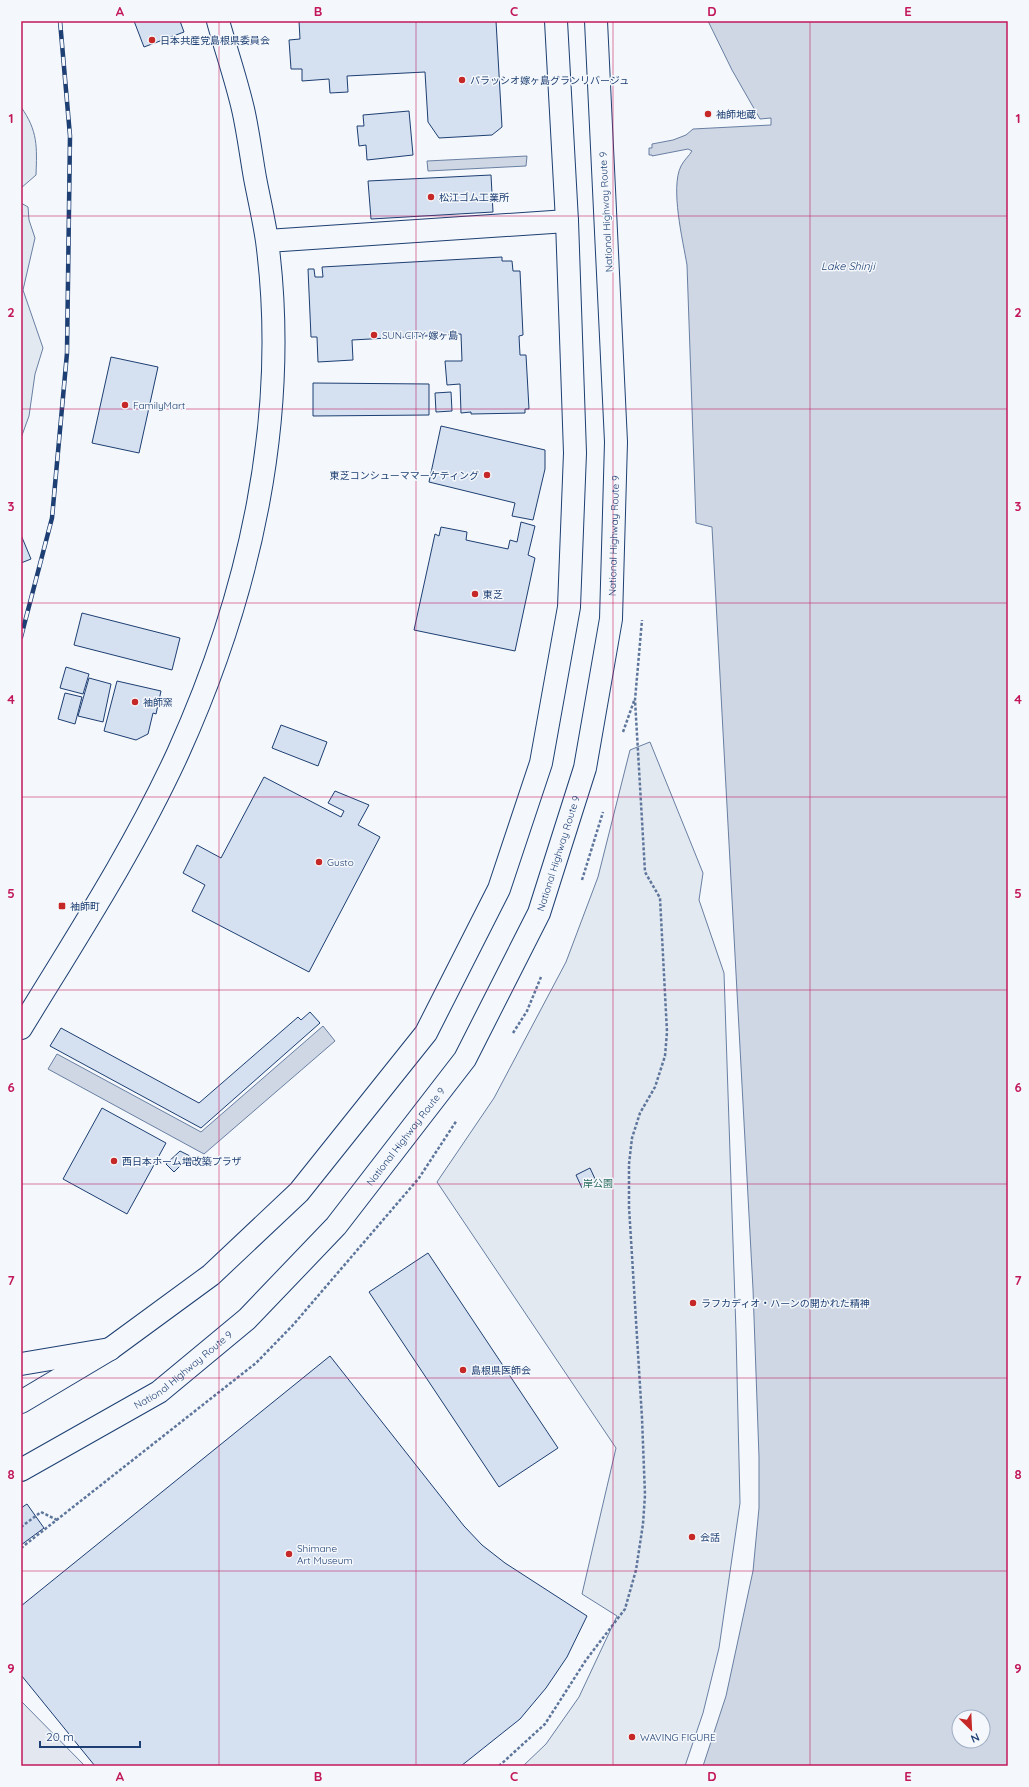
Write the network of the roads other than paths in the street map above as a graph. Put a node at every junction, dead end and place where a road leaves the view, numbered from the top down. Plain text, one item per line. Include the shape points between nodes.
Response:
1 (218, 21) edge
2 (556, 21) edge
3 (596, 21) edge
4 (567, 221) junction
5 (267, 241) junction
6 (21, 1028) edge
7 (110, 1349) junction
8 (21, 1364) edge
9 (21, 1402) edge
10 (21, 1470) edge

1 - 5 main road via 243,108
2 - 4 main road
3 - 10 main road, National Highway Route 9 via 616,442 611,619 585,768 539,913 465,1059 336,1226 247,1319 159,1392
4 - 5 main road
4 - 7 main road via 575,453 569,607 541,763 499,890 426,1033 300,1192 211,1276
5 - 6 main road via 273,323 270,410 262,490 235,602 212,672 178,754 124,857
7 - 8 main road
7 - 9 main road

